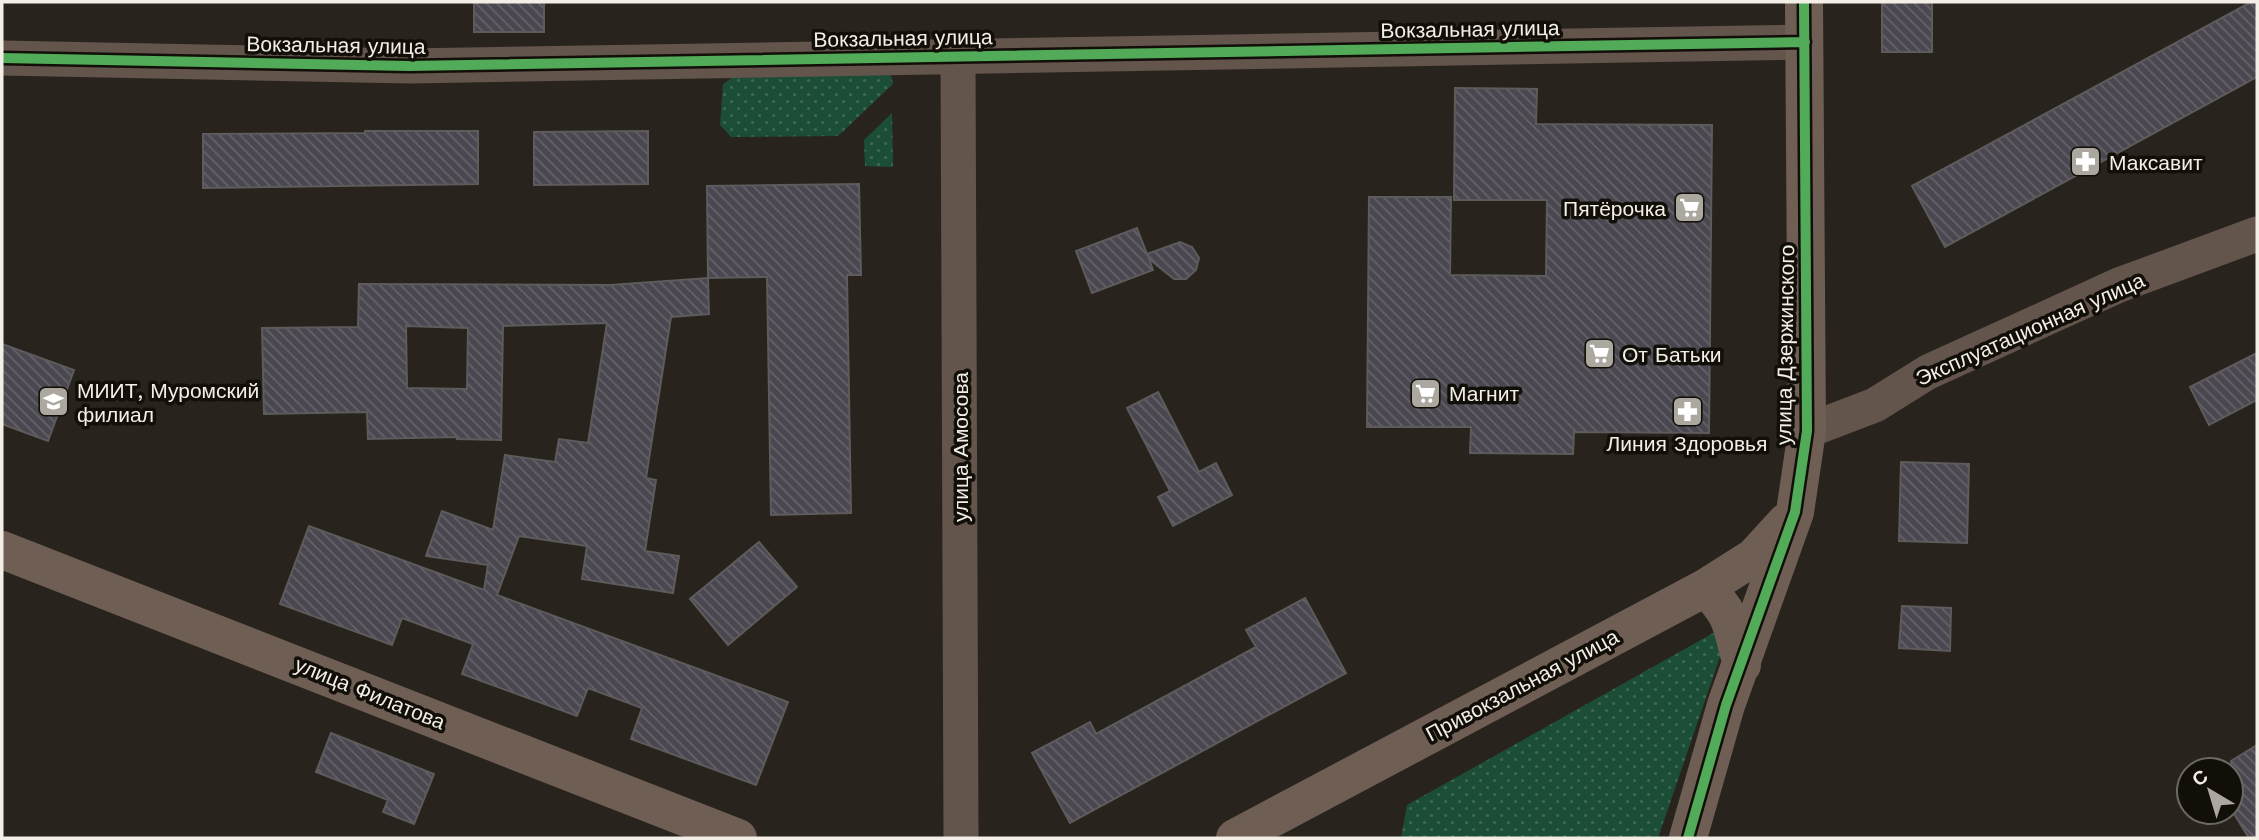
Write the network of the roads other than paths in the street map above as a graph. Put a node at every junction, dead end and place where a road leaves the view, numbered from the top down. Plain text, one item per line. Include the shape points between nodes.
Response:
1 (1804, 2) edge
2 (1804, 42) junction
3 (958, 57) junction
4 (2, 58) edge
5 (2257, 234) edge
6 (1807, 431) junction
7 (1795, 512) junction
8 (2, 550) edge
9 (1705, 588) junction
10 (1742, 665) junction
11 (738, 838) edge
12 (961, 838) edge
13 (1235, 838) edge
14 (1688, 838) edge

1 - 2 street, улица Дзержинского
2 - 3 street, Вокзальная улица
2 - 6 street, улица Дзержинского
3 - 4 street, Вокзальная улица via 409,66
3 - 12 street, улица Амосова
5 - 6 street, Эксплуатационная улица via 2119,285 1928,372 1875,405
6 - 7 street, улица Дзержинского
7 - 9 street, Привокзальная улица via 1754,557
7 - 10 street, улица Дзержинского
8 - 11 street, улица Филатова
9 - 10 street via 1730,618
9 - 13 street, Привокзальная улица
10 - 14 street, улица Дзержинского

